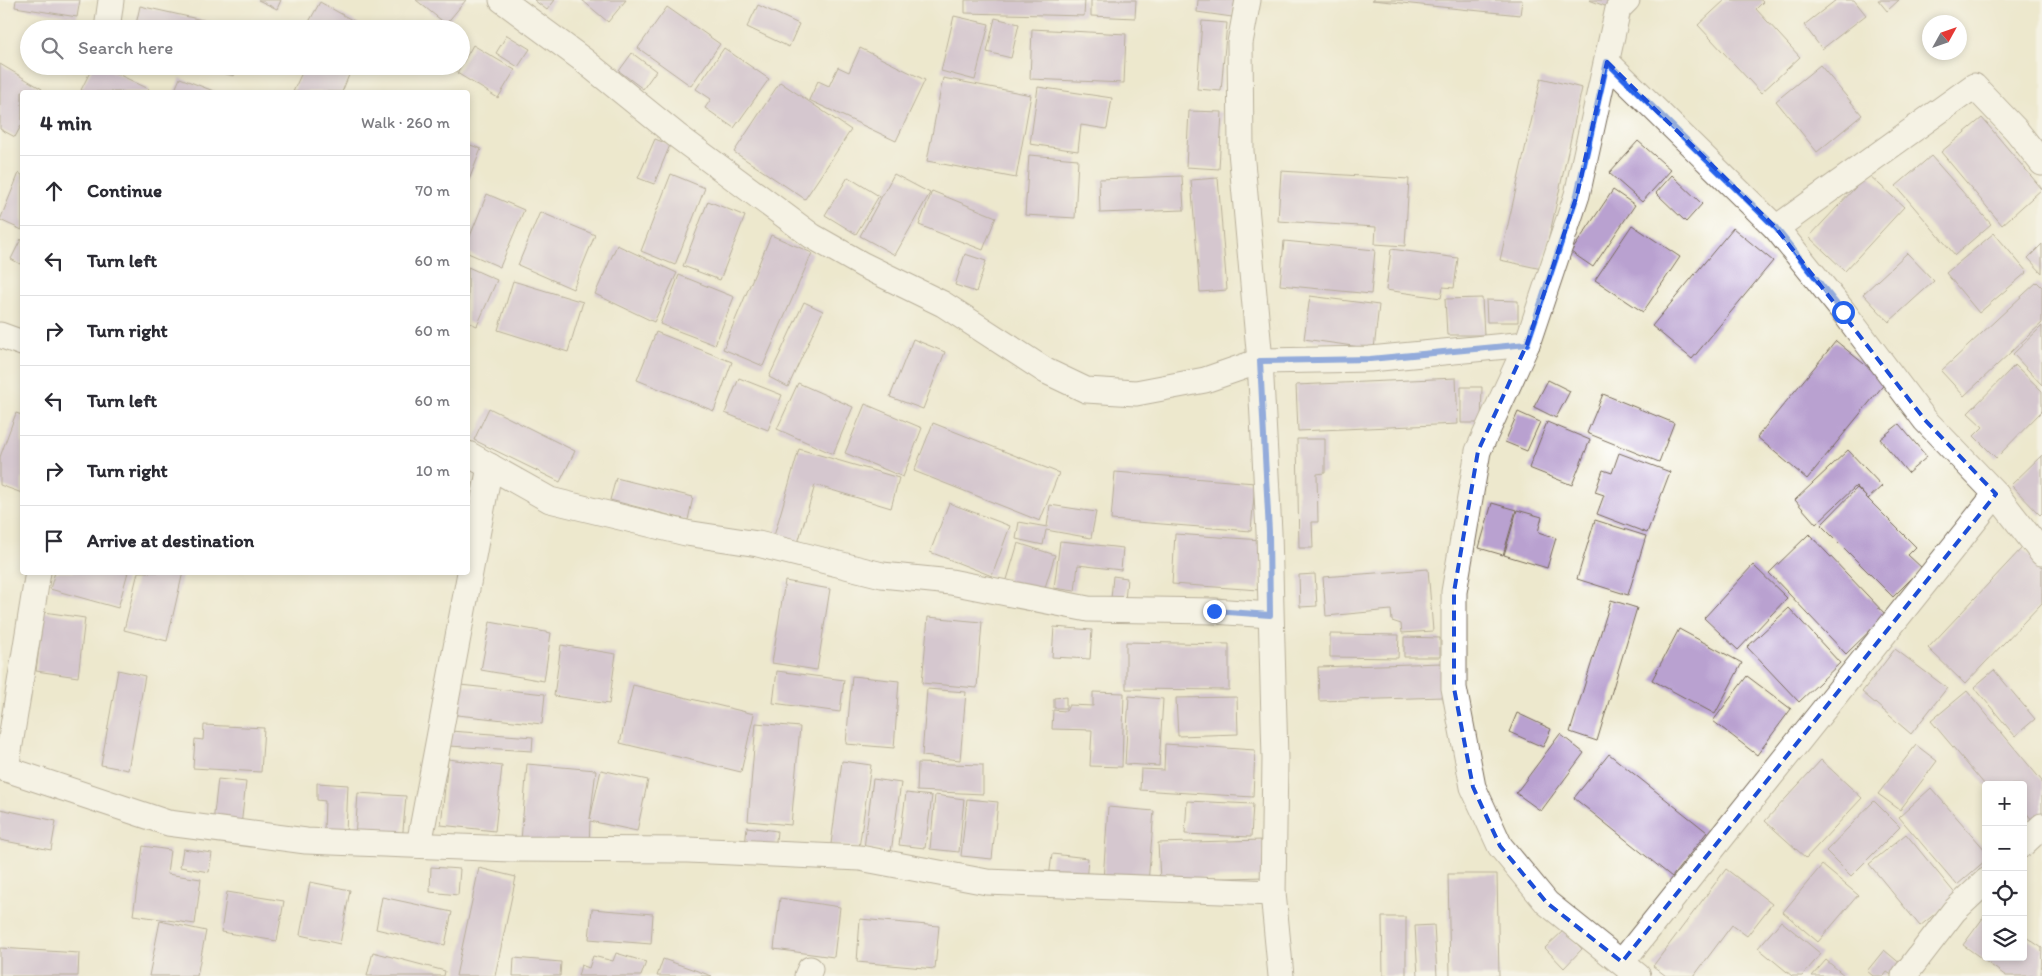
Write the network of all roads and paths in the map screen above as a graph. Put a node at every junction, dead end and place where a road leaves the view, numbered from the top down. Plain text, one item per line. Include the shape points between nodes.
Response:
1 (111, 0) edge
2 (502, 0) edge
3 (1248, 0) edge
4 (1627, 0) edge
5 (108, 20) edge
6 (1607, 62) junction
7 (2042, 163) edge
8 (1776, 228) junction
9 (0, 336) edge
10 (20, 342) edge
11 (1527, 344) junction
12 (1260, 361) junction
13 (470, 455) edge
14 (490, 466) junction
15 (1996, 494) junction
16 (2042, 553) edge
17 (470, 573) edge
18 (37, 575) edge
19 (470, 575) edge
20 (1270, 615) junction
21 (3, 768) edge
22 (2042, 826) edge
23 (2027, 840) edge
24 (419, 845) junction
25 (1982, 885) edge
26 (1273, 893) junction
27 (1630, 969) edge
28 (1281, 976) edge
29 (1904, 976) edge

1 - 5 street
2 - 12 street via 812,236 943,304 1046,371 1086,390 1136,393 1205,380
3 - 12 street via 1240,43 1240,152
4 - 6 street via 1618,8
6 - 8 street
6 - 11 street via 1577,195
7 - 8 street via 1974,86
8 - 15 street via 1925,420
9 - 10 street
11 - 12 street via 1370,359
11 - 27 street via 1478,451 1454,592 1454,688 1474,787 1500,846 1547,902
12 - 20 street
13 - 14 street
14 - 17 street
14 - 20 street via 550,500 686,533 758,544 882,575 951,582 1088,609
15 - 16 street
15 - 27 street
18 - 21 street
19 - 24 street
20 - 26 street via 1275,760
21 - 24 street via 168,823 306,841
22 - 23 street
24 - 26 street via 688,850 860,858 988,882
25 - 29 street via 1954,911
26 - 28 street

